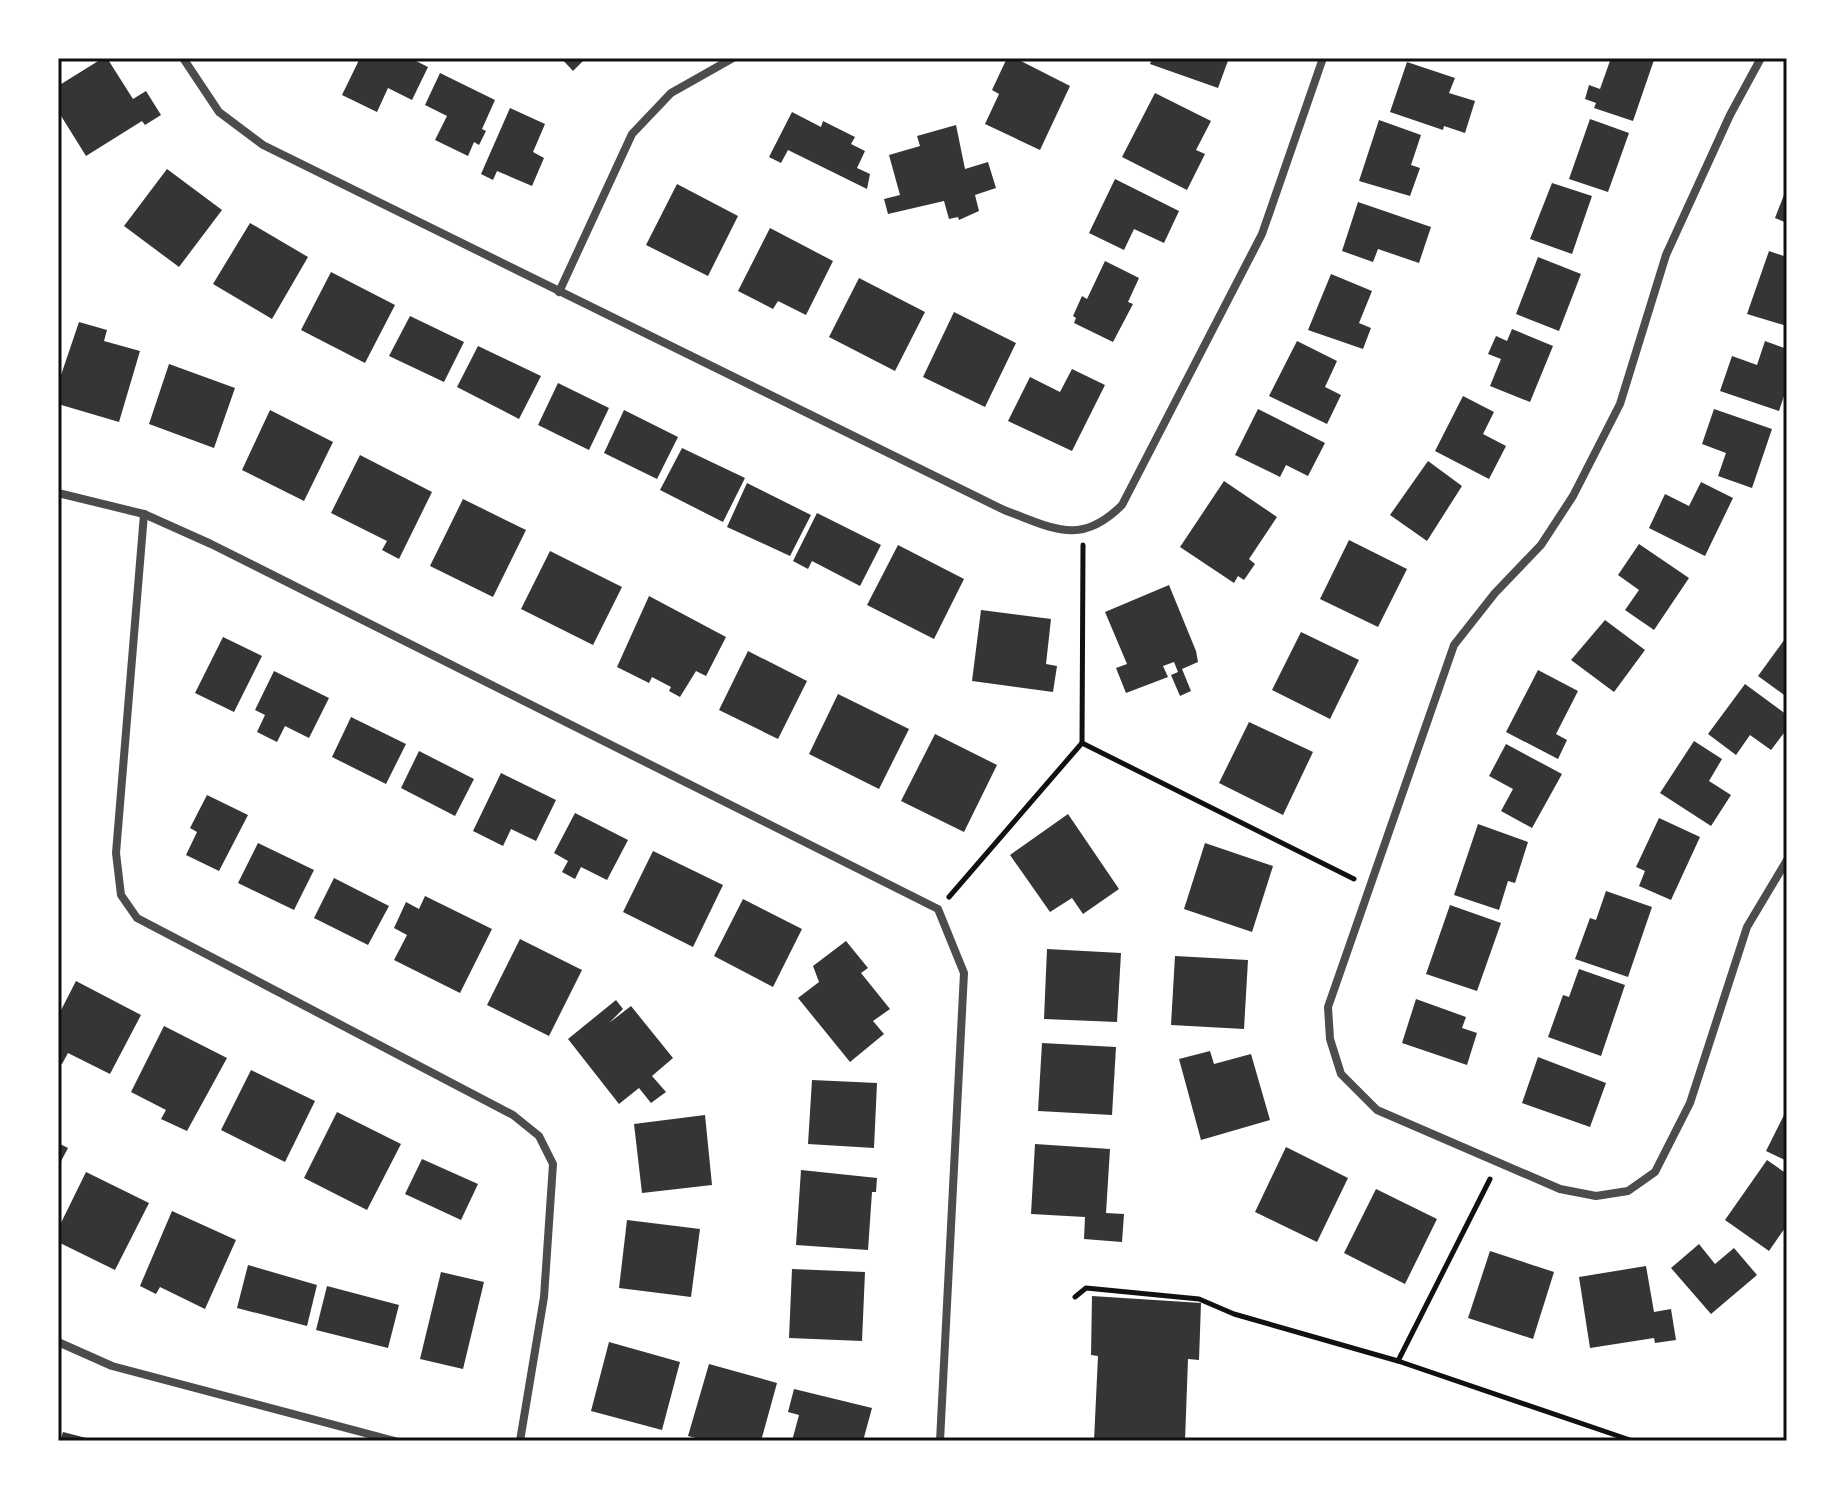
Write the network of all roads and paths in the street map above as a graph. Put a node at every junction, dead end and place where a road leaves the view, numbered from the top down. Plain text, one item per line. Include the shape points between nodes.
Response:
1 (183, 58) edge
2 (733, 58) edge
3 (1323, 58) edge
4 (1761, 58) edge
5 (559, 292) junction
6 (58, 493) edge
7 (144, 514) junction
8 (1083, 532) junction
9 (1082, 743) junction
10 (1787, 860) edge
11 (1371, 887) junction
12 (938, 909) junction
13 (1498, 1162) junction
14 (1075, 1297) dead end
15 (58, 1342) edge
16 (1398, 1361) junction
17 (395, 1441) edge
18 (520, 1441) edge
19 (940, 1441) edge
20 (1633, 1441) edge

1 - 5 street via 219,112 263,145
2 - 5 street via 671,93 632,134
3 - 8 street via 1262,234 1122,505
4 - 11 street via 1666,255 1620,404 1573,496 1541,545 1454,645
5 - 8 street via 1004,510
6 - 7 street
7 - 12 street
7 - 18 street via 116,853 121,895 137,918 513,1115 539,1136 553,1164 544,1297
8 - 9 path
9 - 11 path
9 - 12 path
10 - 13 street via 1747,927 1690,1103 1655,1172 1628,1191 1596,1196 1560,1189
11 - 13 street via 1328,1007 1330,1039 1341,1074 1377,1110
12 - 19 street via 964,973
13 - 16 path
14 - 16 path via 1086,1288 1199,1299
15 - 17 street via 112,1366
16 - 20 path

